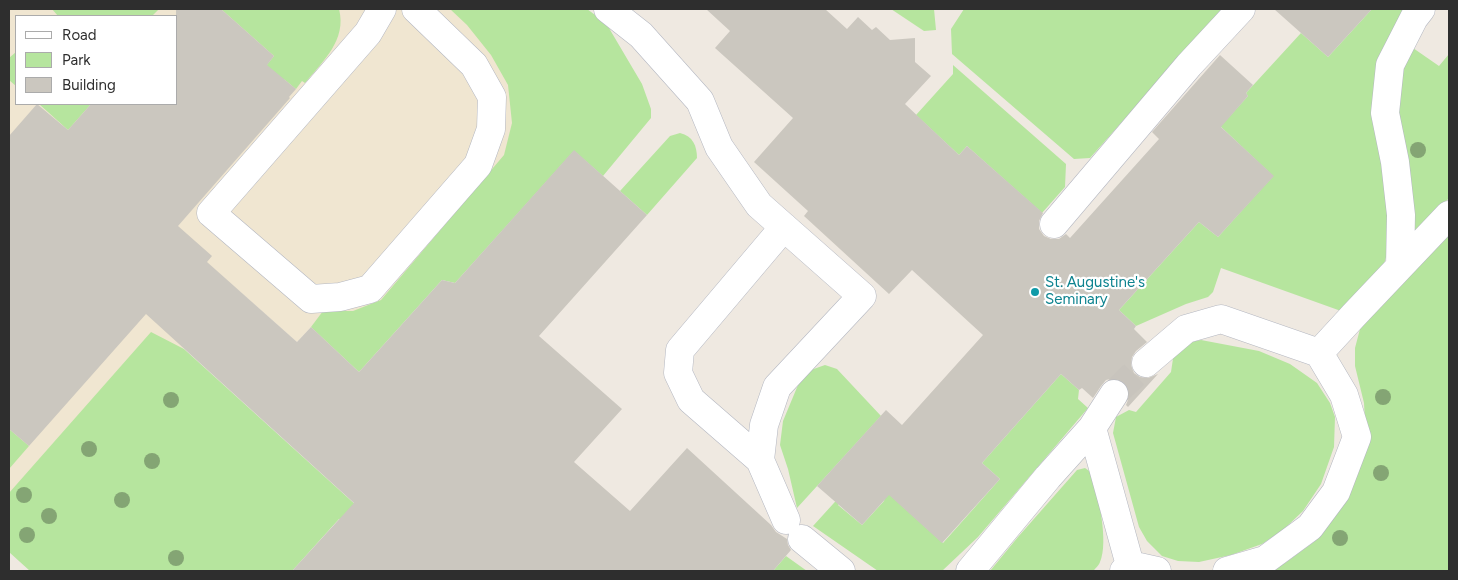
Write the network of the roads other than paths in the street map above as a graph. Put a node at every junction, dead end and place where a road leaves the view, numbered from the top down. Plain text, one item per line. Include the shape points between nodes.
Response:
1 (382, 9) edge
2 (416, 9) edge
3 (608, 9) edge
4 (1241, 9) edge
5 (1421, 9) edge
6 (1449, 215) edge
7 (1054, 224) dead end
8 (784, 227) junction
9 (1400, 266) junction
10 (1319, 353) junction
11 (1146, 363) tunnel mouth
12 (1114, 394) tunnel mouth
13 (1092, 428) junction
14 (760, 460) junction
15 (1127, 568) edge
16 (842, 571) edge
17 (970, 571) edge
18 (1157, 571) edge
19 (1227, 571) edge

1 - 2 lane via 368,34 211,213 311,299 340,297 370,289 478,165 490,129 492,97 474,65
3 - 8 lane via 641,35 700,100 719,147 759,205
4 - 7 lane
5 - 9 lane via 1390,65 1385,113 1401,215
6 - 9 lane
8 - 14 lane via 862,296 777,387 764,424
8 - 14 lane via 680,350 678,373 691,400
9 - 10 lane
10 - 11 lane via 1221,319 1186,329
10 - 19 lane via 1344,395 1357,437 1336,492 1310,527 1265,560
12 - 13 lane
13 - 15 lane
13 - 17 lane
14 - 16 lane via 794,530
15 - 18 lane

